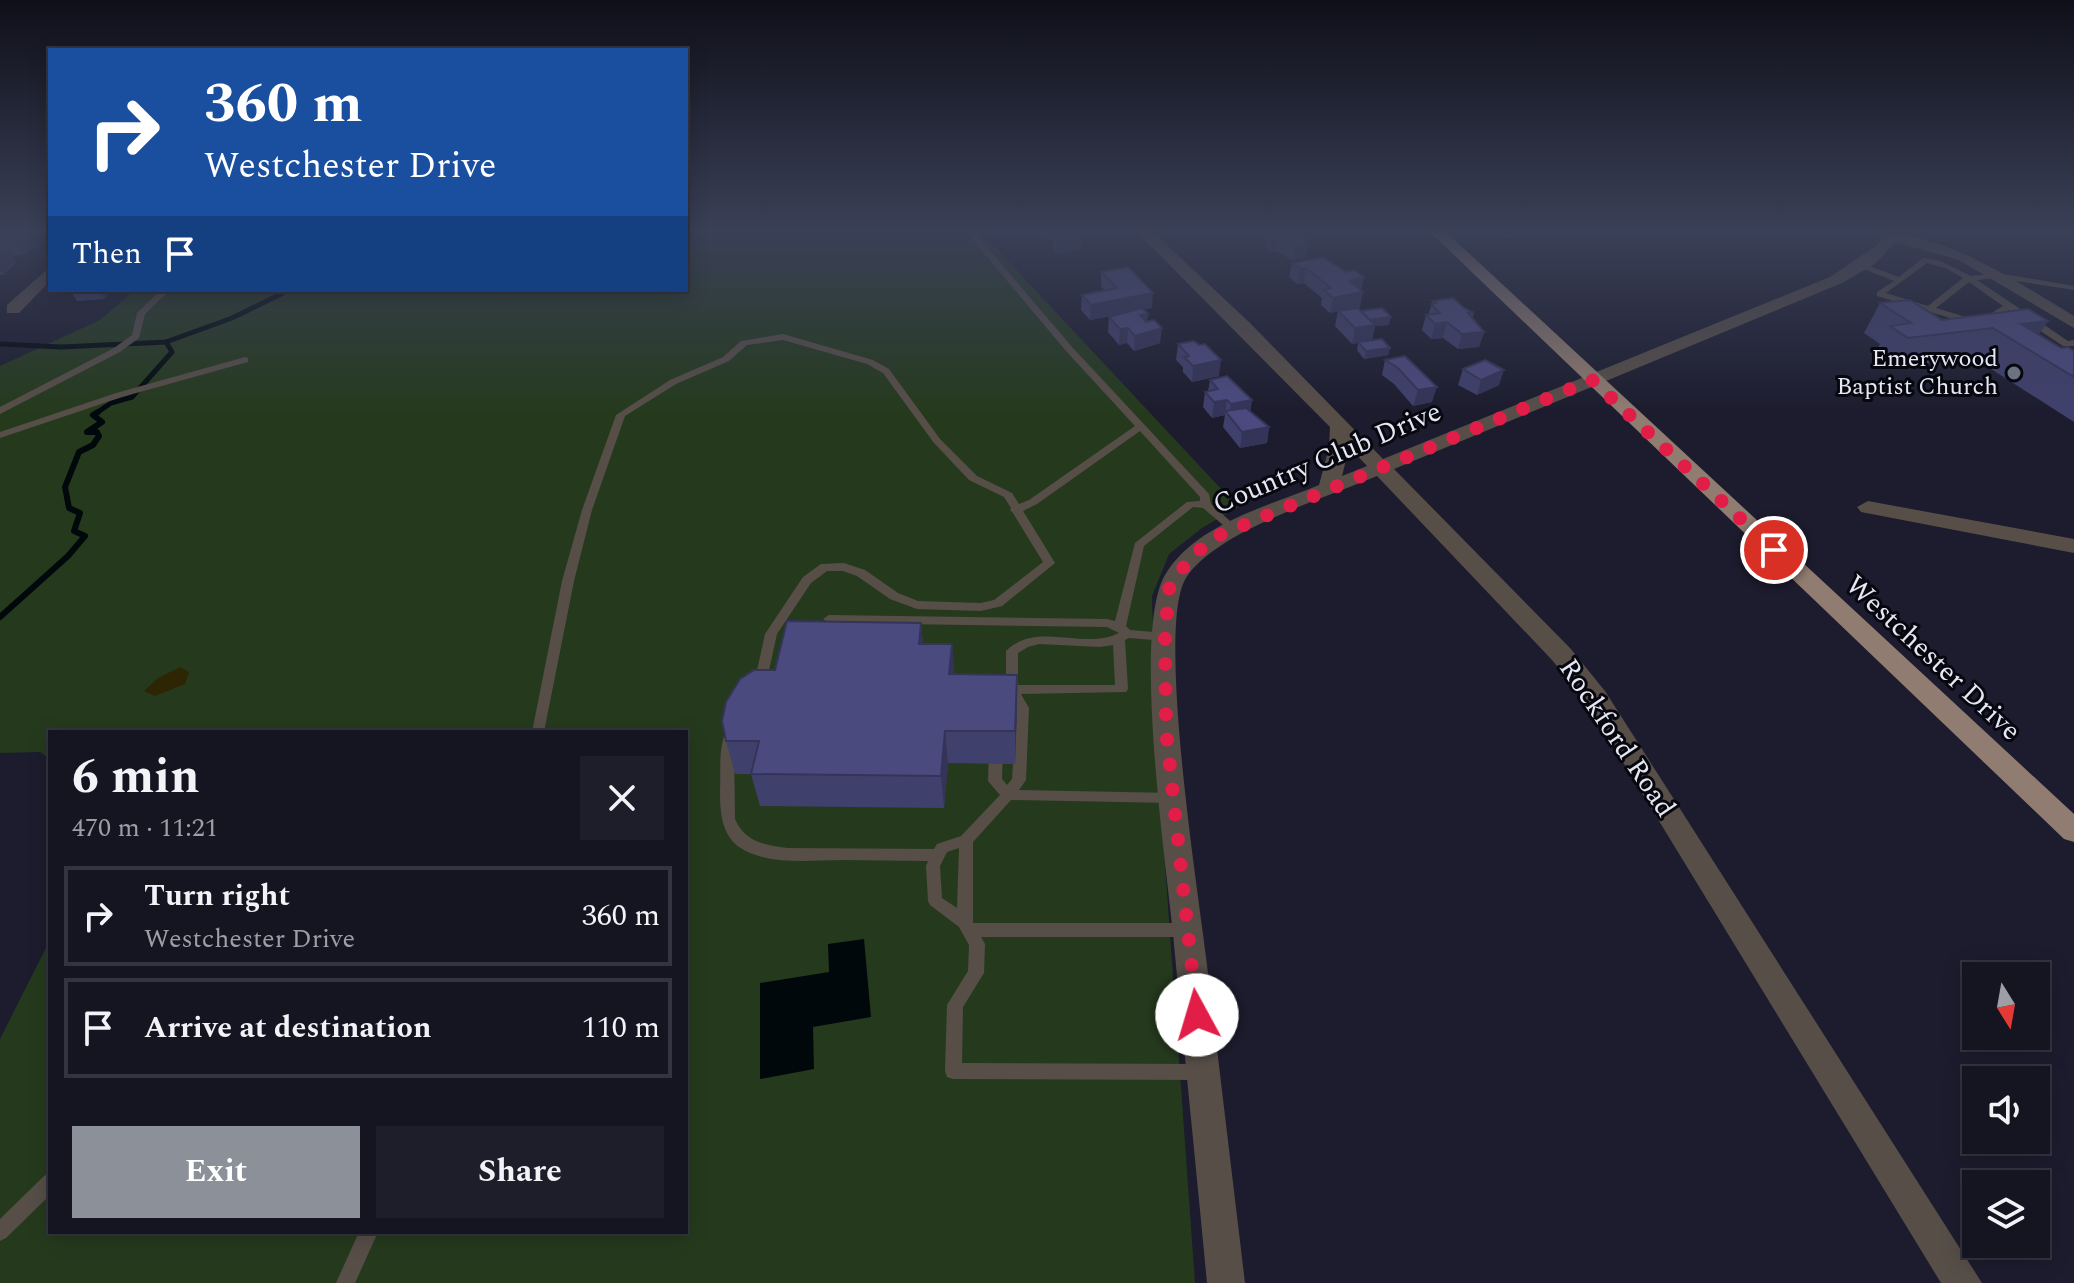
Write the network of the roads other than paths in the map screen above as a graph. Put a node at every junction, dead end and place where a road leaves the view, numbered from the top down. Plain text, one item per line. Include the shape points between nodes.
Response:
1 (30, 292) edge
2 (164, 292) edge
3 (1022, 292) edge
4 (1207, 292) edge
5 (1500, 292) edge
6 (1807, 292) edge
7 (1883, 292) edge
8 (1951, 292) edge
9 (1987, 292) edge
10 (2025, 292) edge
11 (2009, 306) junction
12 (13, 309) dead end
13 (1929, 309) junction
14 (2074, 323) edge
15 (1980, 324) junction
16 (2000, 329) edge
17 (2069, 347) edge
18 (245, 360) dead end
19 (1592, 380) junction
20 (0, 411) edge
21 (1140, 427) junction
22 (1339, 427) junction
23 (0, 435) edge
24 (1378, 468) junction
25 (1329, 488) junction
26 (1206, 505) junction
27 (1868, 507) dead end
28 (1015, 510) junction
29 (1233, 528) junction
30 (2074, 546) edge
31 (829, 619) edge
32 (1122, 634) junction
33 (1165, 637) junction
34 (1012, 690) junction
35 (758, 693) edge
36 (1001, 703) edge
37 (733, 727) edge
38 (538, 730) edge
39 (997, 733) edge
40 (1008, 795) junction
41 (1173, 798) junction
42 (2074, 831) edge
43 (966, 840) junction
44 (939, 855) junction
45 (966, 926) junction
46 (1188, 930) junction
47 (1203, 1072) junction
48 (48, 1184) edge
49 (0, 1232) edge
50 (368, 1234) edge
51 (345, 1283) edge
52 (1226, 1283) edge
53 (1963, 1283) edge

1 - 12 street
2 - 20 lane via 141,313 131,340
3 - 21 lane
4 - 22 street, Rockford Road
5 - 19 main road, Westchester Drive
6 - 19 street, Country Club Drive
7 - 13 lane
8 - 13 lane
9 - 11 lane
10 - 14 street
11 - 15 lane
11 - 17 lane
13 - 15 lane
15 - 16 lane
18 - 23 lane
19 - 24 street, Country Club Drive
19 - 42 main road, Westchester Drive
21 - 26 lane via 1205,496
21 - 28 lane
22 - 24 street, Rockford Road
22 - 25 street
24 - 25 street, Country Club Drive
24 - 53 street, Rockford Road via 1561,654 1596,697
25 - 29 street, Country Club Drive
26 - 29 lane
26 - 32 lane via 1191,504 1139,545
27 - 30 street
28 - 35 lane via 1049,563 998,603 917,605 861,573 825,567 807,580 771,634
28 - 38 lane via 1008,495 973,478 937,441 886,371 783,337 744,343 726,359 673,382 621,415 568,581
29 - 33 street, Country Club Drive via 1177,574 1169,589
31 - 32 lane via 1107,623
32 - 33 lane
32 - 34 lane via 1020,645 1012,651
32 - 34 lane via 1122,689
33 - 41 street, Country Club Drive
34 - 36 lane
34 - 40 lane via 1023,708 1019,780
37 - 44 lane via 727,745 726,821 741,842 770,853
39 - 40 lane via 995,781
40 - 41 lane
40 - 43 lane
41 - 46 street, Country Club Drive
43 - 44 lane via 942,848
43 - 45 lane
44 - 45 lane via 933,866 935,901
45 - 46 lane
45 - 47 lane via 977,944 976,973 955,1005 953,1071
46 - 47 street, Country Club Drive
47 - 52 street, Country Club Drive
48 - 49 lane
50 - 51 lane

